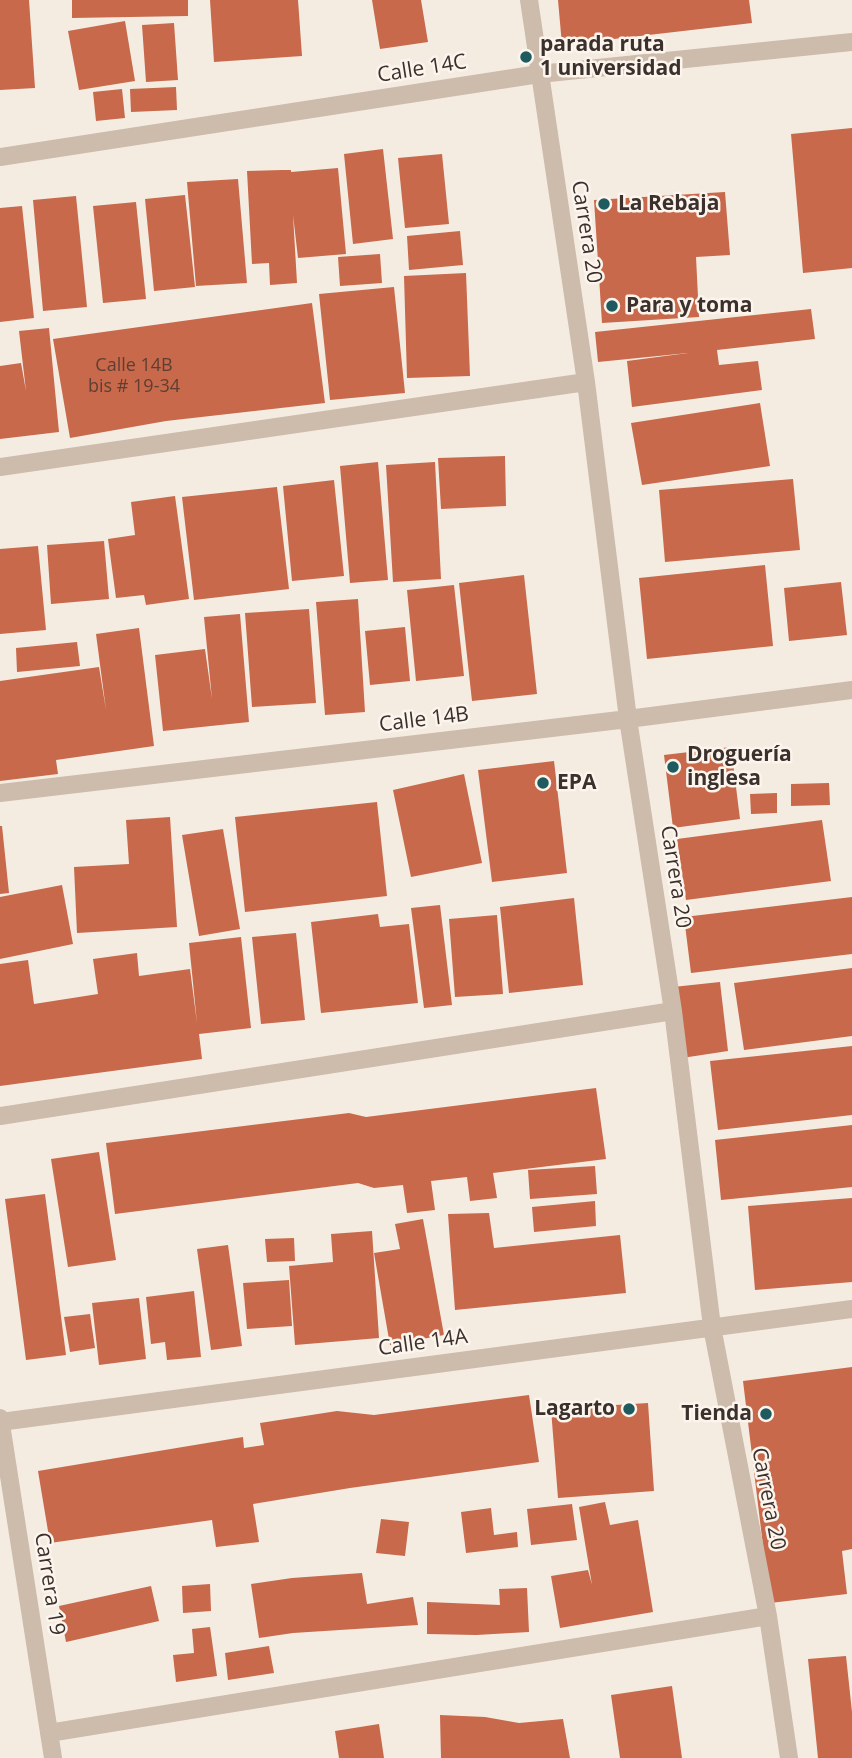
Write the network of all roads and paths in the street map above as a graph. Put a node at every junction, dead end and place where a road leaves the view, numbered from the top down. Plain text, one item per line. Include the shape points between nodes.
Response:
1 (529, 0) edge
2 (852, 41) edge
3 (539, 74) junction
4 (0, 157) edge
5 (586, 382) junction
6 (0, 467) edge
7 (852, 690) edge
8 (628, 719) junction
9 (0, 793) edge
10 (673, 1011) junction
11 (0, 1116) edge
12 (852, 1309) edge
13 (712, 1327) junction
14 (0, 1421) edge
15 (768, 1616) junction
16 (49, 1732) junction
17 (53, 1758) edge
18 (789, 1758) edge

1 - 3 street, Carrera 20
2 - 3 street, Calle 14C
3 - 4 street, Calle 14C
3 - 5 street, Carrera 20
5 - 6 street
5 - 8 street, Carrera 20
7 - 8 street, Calle 14B
8 - 9 street, Calle 14B
8 - 10 street, Carrera 20
10 - 11 street
10 - 13 street, Carrera 20
12 - 13 street, Calle 14A
13 - 14 street, Calle 14A
13 - 15 street, Carrera 20
14 - 16 street, Carrera 19
15 - 16 street
15 - 18 street, Carrera 20
16 - 17 street, Carrera 19

